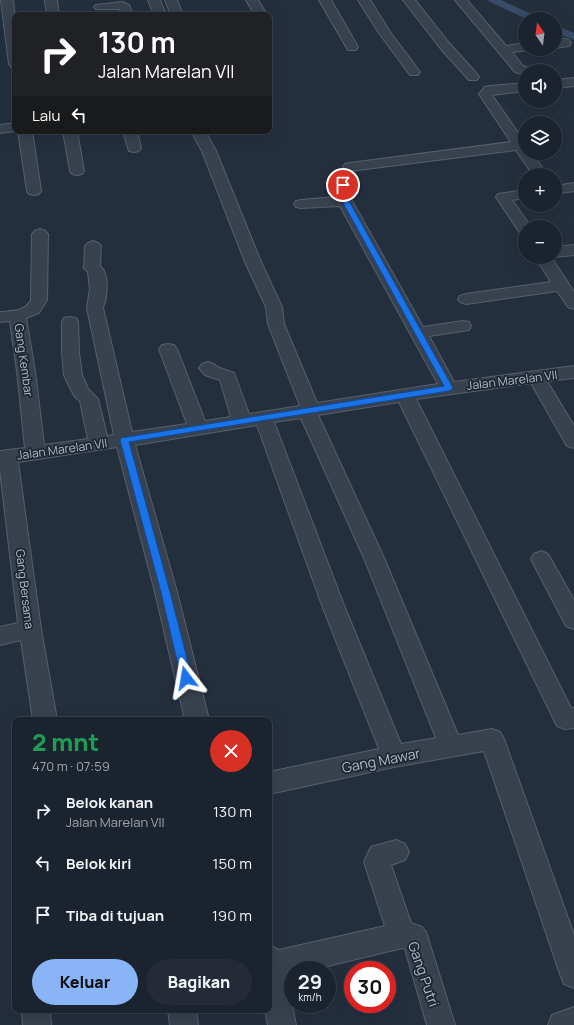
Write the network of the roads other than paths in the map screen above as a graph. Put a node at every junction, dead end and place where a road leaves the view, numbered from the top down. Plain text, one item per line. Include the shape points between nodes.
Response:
1 (7, 0) edge
2 (51, 0) edge
3 (154, 0) edge
4 (171, 0) edge
5 (252, 0) edge
6 (325, 0) edge
7 (364, 0) edge
8 (409, 0) edge
9 (461, 0) edge
10 (100, 7) edge
11 (53, 12) edge
12 (126, 12) edge
13 (159, 12) edge
14 (176, 12) edge
15 (259, 12) edge
16 (5, 23) edge
17 (352, 47) dead end
18 (518, 48) edge
19 (503, 50) junction
20 (12, 52) edge
21 (518, 68) edge
22 (414, 72) dead end
23 (473, 77) dead end
24 (574, 82) edge
25 (562, 83) edge
26 (518, 88) edge
27 (12, 127) edge
28 (0, 129) edge
29 (25, 134) edge
30 (71, 134) edge
31 (131, 134) edge
32 (200, 134) edge
33 (518, 144) edge
34 (518, 146) edge
35 (134, 148) dead end
36 (350, 167) dead end
37 (77, 171) dead end
38 (342, 182) dead end
39 (574, 187) edge
40 (562, 189) edge
41 (34, 191) dead end
42 (518, 195) edge
43 (345, 201) junction
44 (302, 204) dead end
45 (518, 220) edge
46 (40, 234) dead end
47 (93, 246) dead end
48 (574, 250) edge
49 (562, 251) edge
50 (548, 264) edge
51 (562, 285) junction
52 (466, 299) dead end
53 (574, 304) edge
54 (17, 314) junction
55 (0, 317) edge
56 (70, 322) dead end
57 (463, 326) dead end
58 (418, 333) junction
59 (168, 349) dead end
60 (208, 368) dead end
61 (574, 372) edge
62 (536, 378) junction
63 (449, 388) junction
64 (405, 395) junction
65 (309, 410) junction
66 (253, 419) junction
67 (198, 428) junction
68 (124, 440) junction
69 (574, 442) edge
70 (98, 444) junction
71 (35, 452) junction
72 (4, 458) edge
73 (541, 559) dead end
74 (574, 620) edge
75 (30, 629) junction
76 (0, 636) edge
77 (45, 717) edge
78 (196, 717) edge
79 (574, 718) edge
80 (451, 746) junction
81 (394, 756) junction
82 (272, 782) edge
83 (396, 852) dead end
84 (402, 935) junction
85 (272, 962) edge
86 (272, 972) edge
87 (574, 974) edge
88 (36, 1013) edge
89 (182, 1013) edge
90 (574, 1021) edge
91 (37, 1025) edge
92 (184, 1025) edge
93 (282, 1025) edge
94 (441, 1025) edge
95 (562, 1025) edge

1 - 16 street
2 - 11 street
3 - 13 street
4 - 14 street
5 - 15 street
6 - 17 street
7 - 22 street
8 - 23 street
9 - 19 street
10 - 12 street via 122,5
16 - 20 street
18 - 19 street
19 - 21 street
24 - 25 street
26 - 33 street via 490,90 485,94
27 - 28 street
29 - 41 street
30 - 37 street
31 - 35 street
32 - 65 street via 274,307 276,324
34 - 36 street
38 - 43 street
39 - 40 street
42 - 45 street via 503,197
43 - 44 street
43 - 58 street
46 - 54 street, Gang Kembar via 39,300 32,311
47 - 68 street via 92,268 96,270 99,294 95,308
48 - 49 street
50 - 51 street
51 - 52 street
51 - 53 street
54 - 55 street
54 - 71 street, Gang Kembar
56 - 70 street via 72,374 79,391 89,399
57 - 58 street
58 - 63 street
59 - 67 street
60 - 66 street via 228,377
61 - 62 street, Jalan Marelan VII
62 - 63 street, Jalan Marelan VII
62 - 69 street
63 - 64 street, Jalan Marelan VII
64 - 65 street, Jalan Marelan VII
64 - 79 street via 565,719
65 - 66 street, Jalan Marelan VII
65 - 80 street via 374,558
66 - 67 street, Jalan Marelan VII
66 - 81 street
67 - 68 street, Jalan Marelan VII
68 - 70 street, Jalan Marelan VII
68 - 78 street via 164,585
70 - 71 street, Jalan Marelan VII
71 - 72 street, Jalan Marelan VII
72 - 75 street, Gang Bersama
73 - 74 street
75 - 76 street
75 - 77 street, Gang Bersama
80 - 81 street, Gang Mawar
80 - 87 street, Gang Mawar via 490,738 493,740
81 - 82 street, Gang Mawar
83 - 84 street, Gang Putri via 380,856 377,862
84 - 85 street
84 - 94 street, Gang Putri via 412,936 416,941
86 - 93 street
88 - 91 street
89 - 92 street
90 - 95 street

